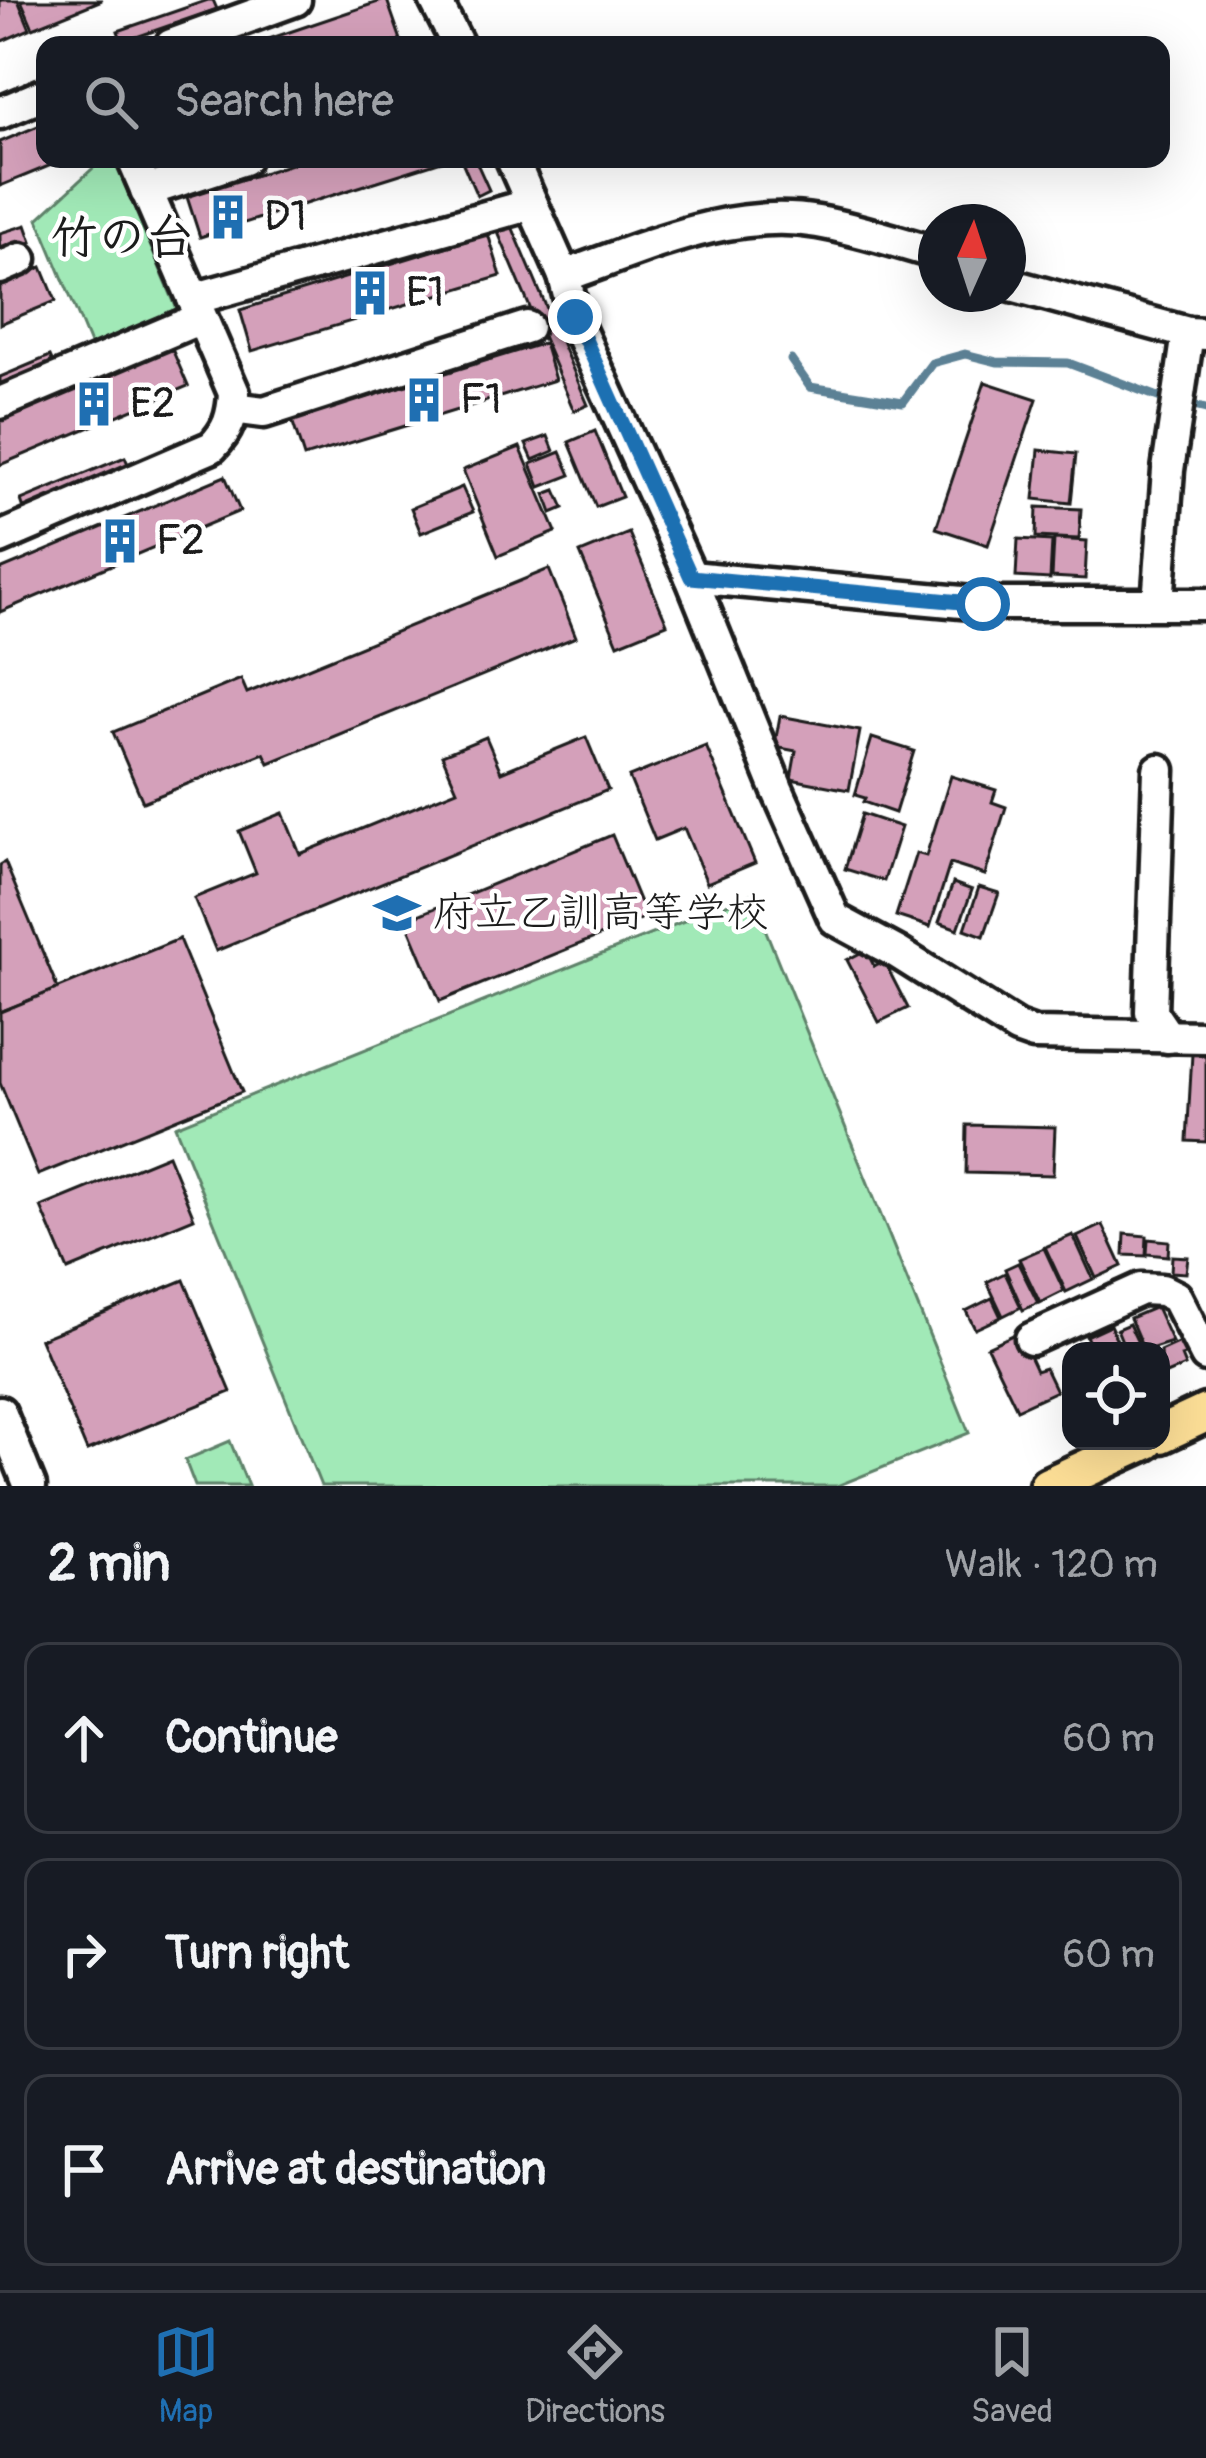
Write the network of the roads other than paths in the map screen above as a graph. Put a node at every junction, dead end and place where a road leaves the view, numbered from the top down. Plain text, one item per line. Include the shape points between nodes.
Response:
1 (295, 0) edge
2 (435, 0) edge
3 (196, 36) edge
4 (453, 36) edge
5 (36, 98) edge
6 (0, 113) edge
7 (137, 168) edge
8 (216, 168) edge
9 (516, 168) edge
10 (146, 190) junction
11 (532, 204) junction
12 (918, 248) edge
13 (564, 276) junction
14 (1026, 289) edge
15 (197, 308) junction
16 (527, 327) dead end
17 (1197, 333) edge
18 (0, 403) edge
19 (233, 408) junction
20 (0, 538) edge
21 (691, 577) junction
22 (1158, 603) junction
23 (1206, 604) edge
24 (1159, 770) dead end
25 (1168, 1036) junction
26 (1206, 1037) edge
27 (1031, 1339) dead end
28 (1206, 1356) edge
29 (0, 1412) edge
30 (1206, 1413) edge
31 (1170, 1430) edge
32 (1126, 1450) edge
33 (30, 1486) edge
34 (1048, 1486) edge

1 - 3 street
2 - 4 street
5 - 6 street
7 - 10 street
8 - 10 street
9 - 11 street
10 - 15 street
11 - 13 street
11 - 15 street
12 - 13 street via 821,222 748,220
13 - 21 street via 576,323
14 - 17 street
15 - 18 street
15 - 19 street via 234,393
16 - 19 street via 264,412
17 - 22 street via 1168,470
19 - 20 street via 212,447
21 - 22 street via 983,604
21 - 25 street via 835,919 1025,1031
22 - 23 street
24 - 25 street via 1150,1012
25 - 26 street
27 - 28 street via 1141,1289 1162,1290 1176,1297
29 - 33 street
30 - 31 main road
32 - 34 main road

